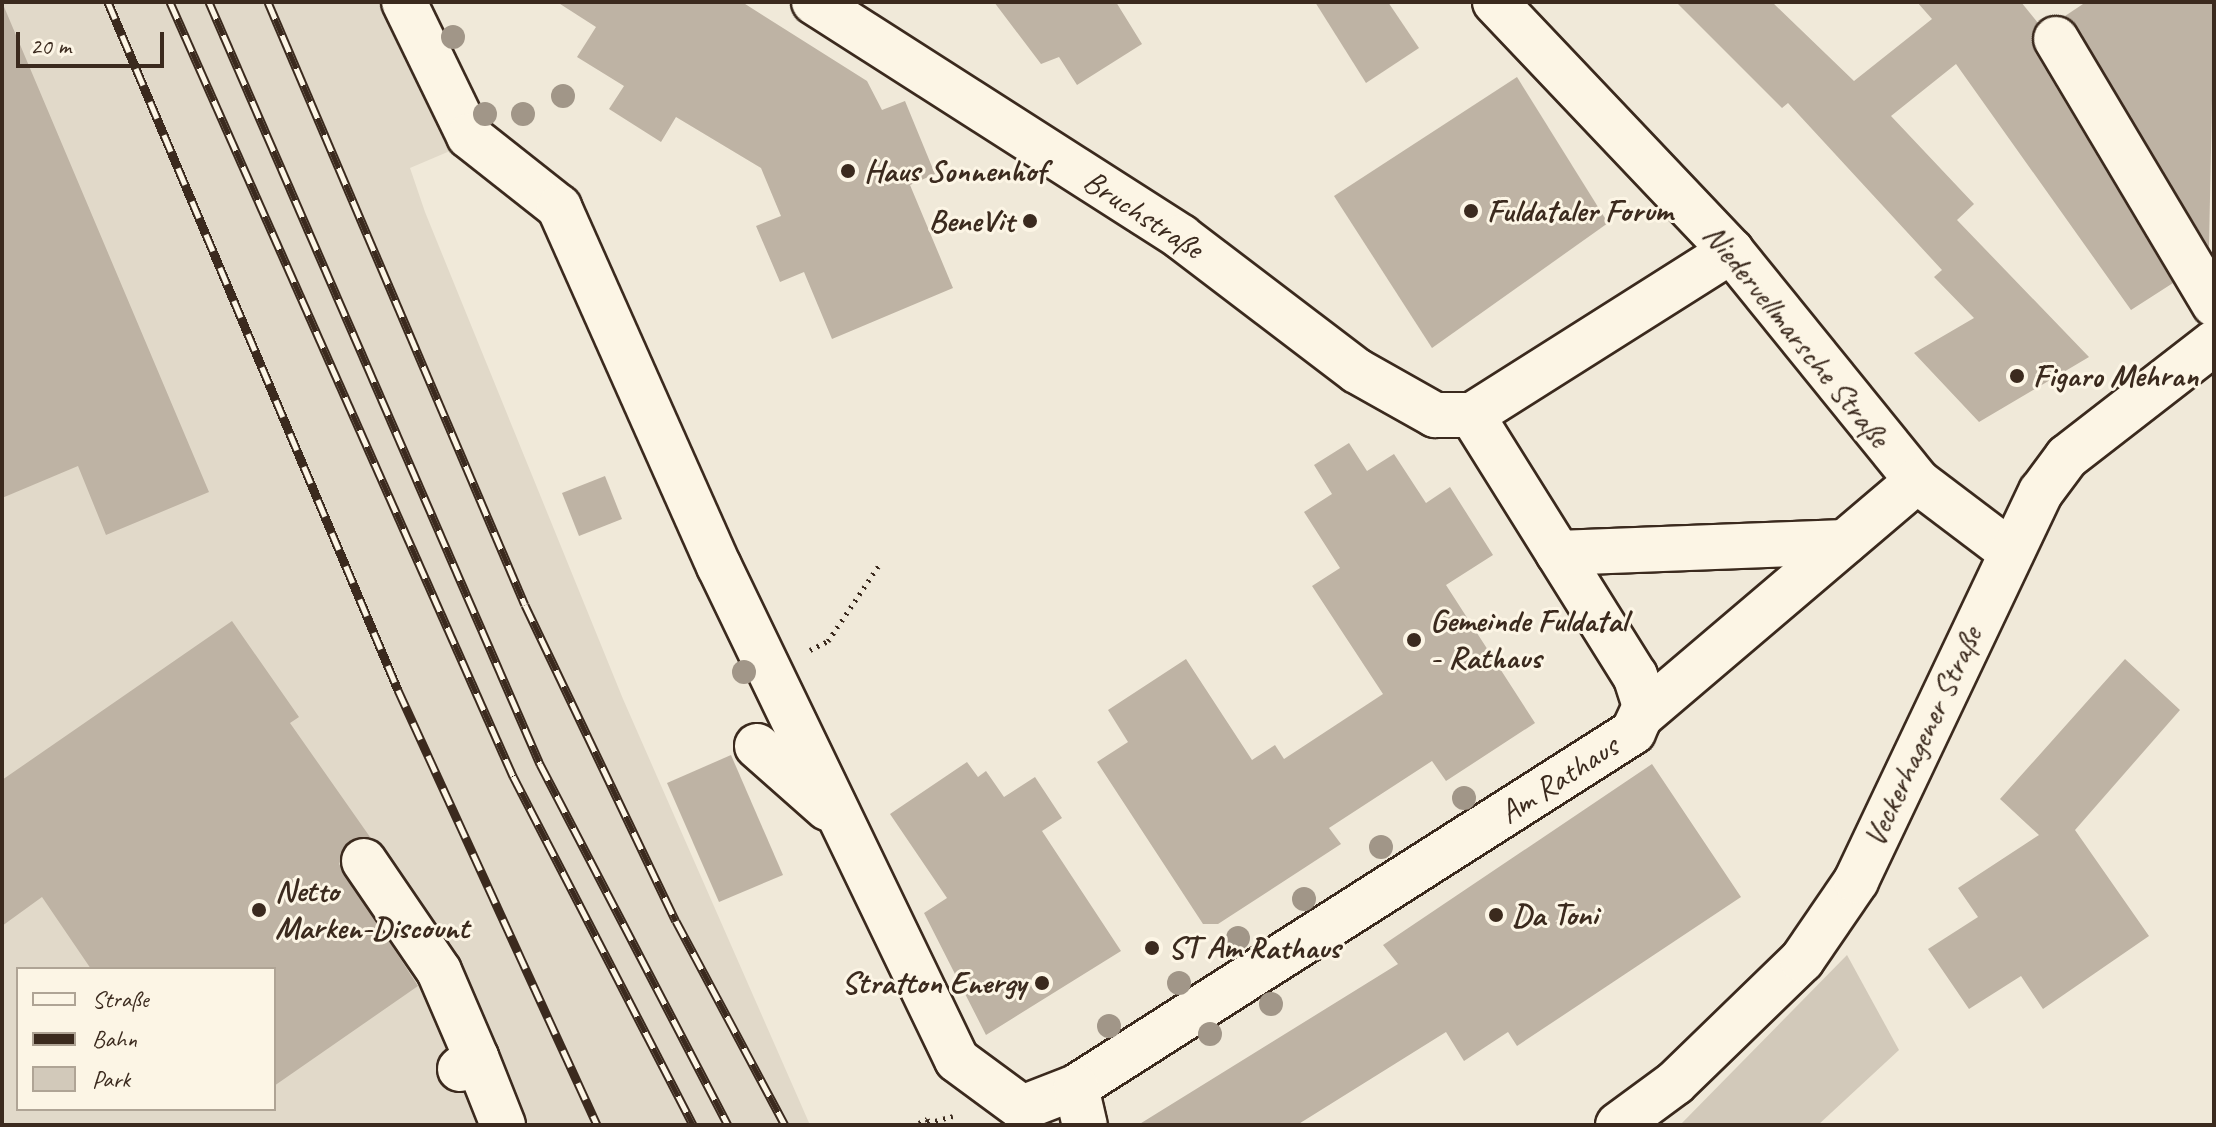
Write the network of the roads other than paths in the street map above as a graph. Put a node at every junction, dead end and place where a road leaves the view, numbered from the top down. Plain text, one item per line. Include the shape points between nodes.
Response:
1 (404, 2) edge
2 (814, 2) edge
3 (1495, 2) edge
4 (2056, 39) dead end
5 (1731, 251) junction
6 (2214, 304) edge
7 (2214, 343) edge
8 (1472, 415) junction
9 (1917, 481) junction
10 (1845, 542) junction
11 (2011, 552) junction
12 (1558, 553) junction
13 (1643, 714) junction
14 (757, 746) dead end
15 (843, 823) junction
16 (364, 861) dead end
17 (1080, 1106) edge
18 (503, 1125) edge
19 (1618, 1125) edge

1 - 15 street via 469,136 559,207
2 - 8 street, Bruchstraße via 1181,237 1357,371 1435,415
3 - 5 street, Niedervellmarsche Straße
4 - 6 street
5 - 8 street
5 - 9 street, Niedervellmarsche Straße
7 - 11 street, Veckerhagener Straße via 2084,437 2041,492
8 - 12 street, Am Rathaus
9 - 10 street
9 - 11 street, Niedervellmarsche Straße
10 - 12 street
10 - 13 street
11 - 19 street, Veckerhagener Straße via 1856,881 1802,960 1675,1083
12 - 13 street, Am Rathaus via 1635,676
13 - 17 street, Am Rathaus via 1609,749
14 - 15 street
15 - 17 street, Am Rathaus via 957,1060 1022,1108
16 - 18 street via 439,971 468,1063

